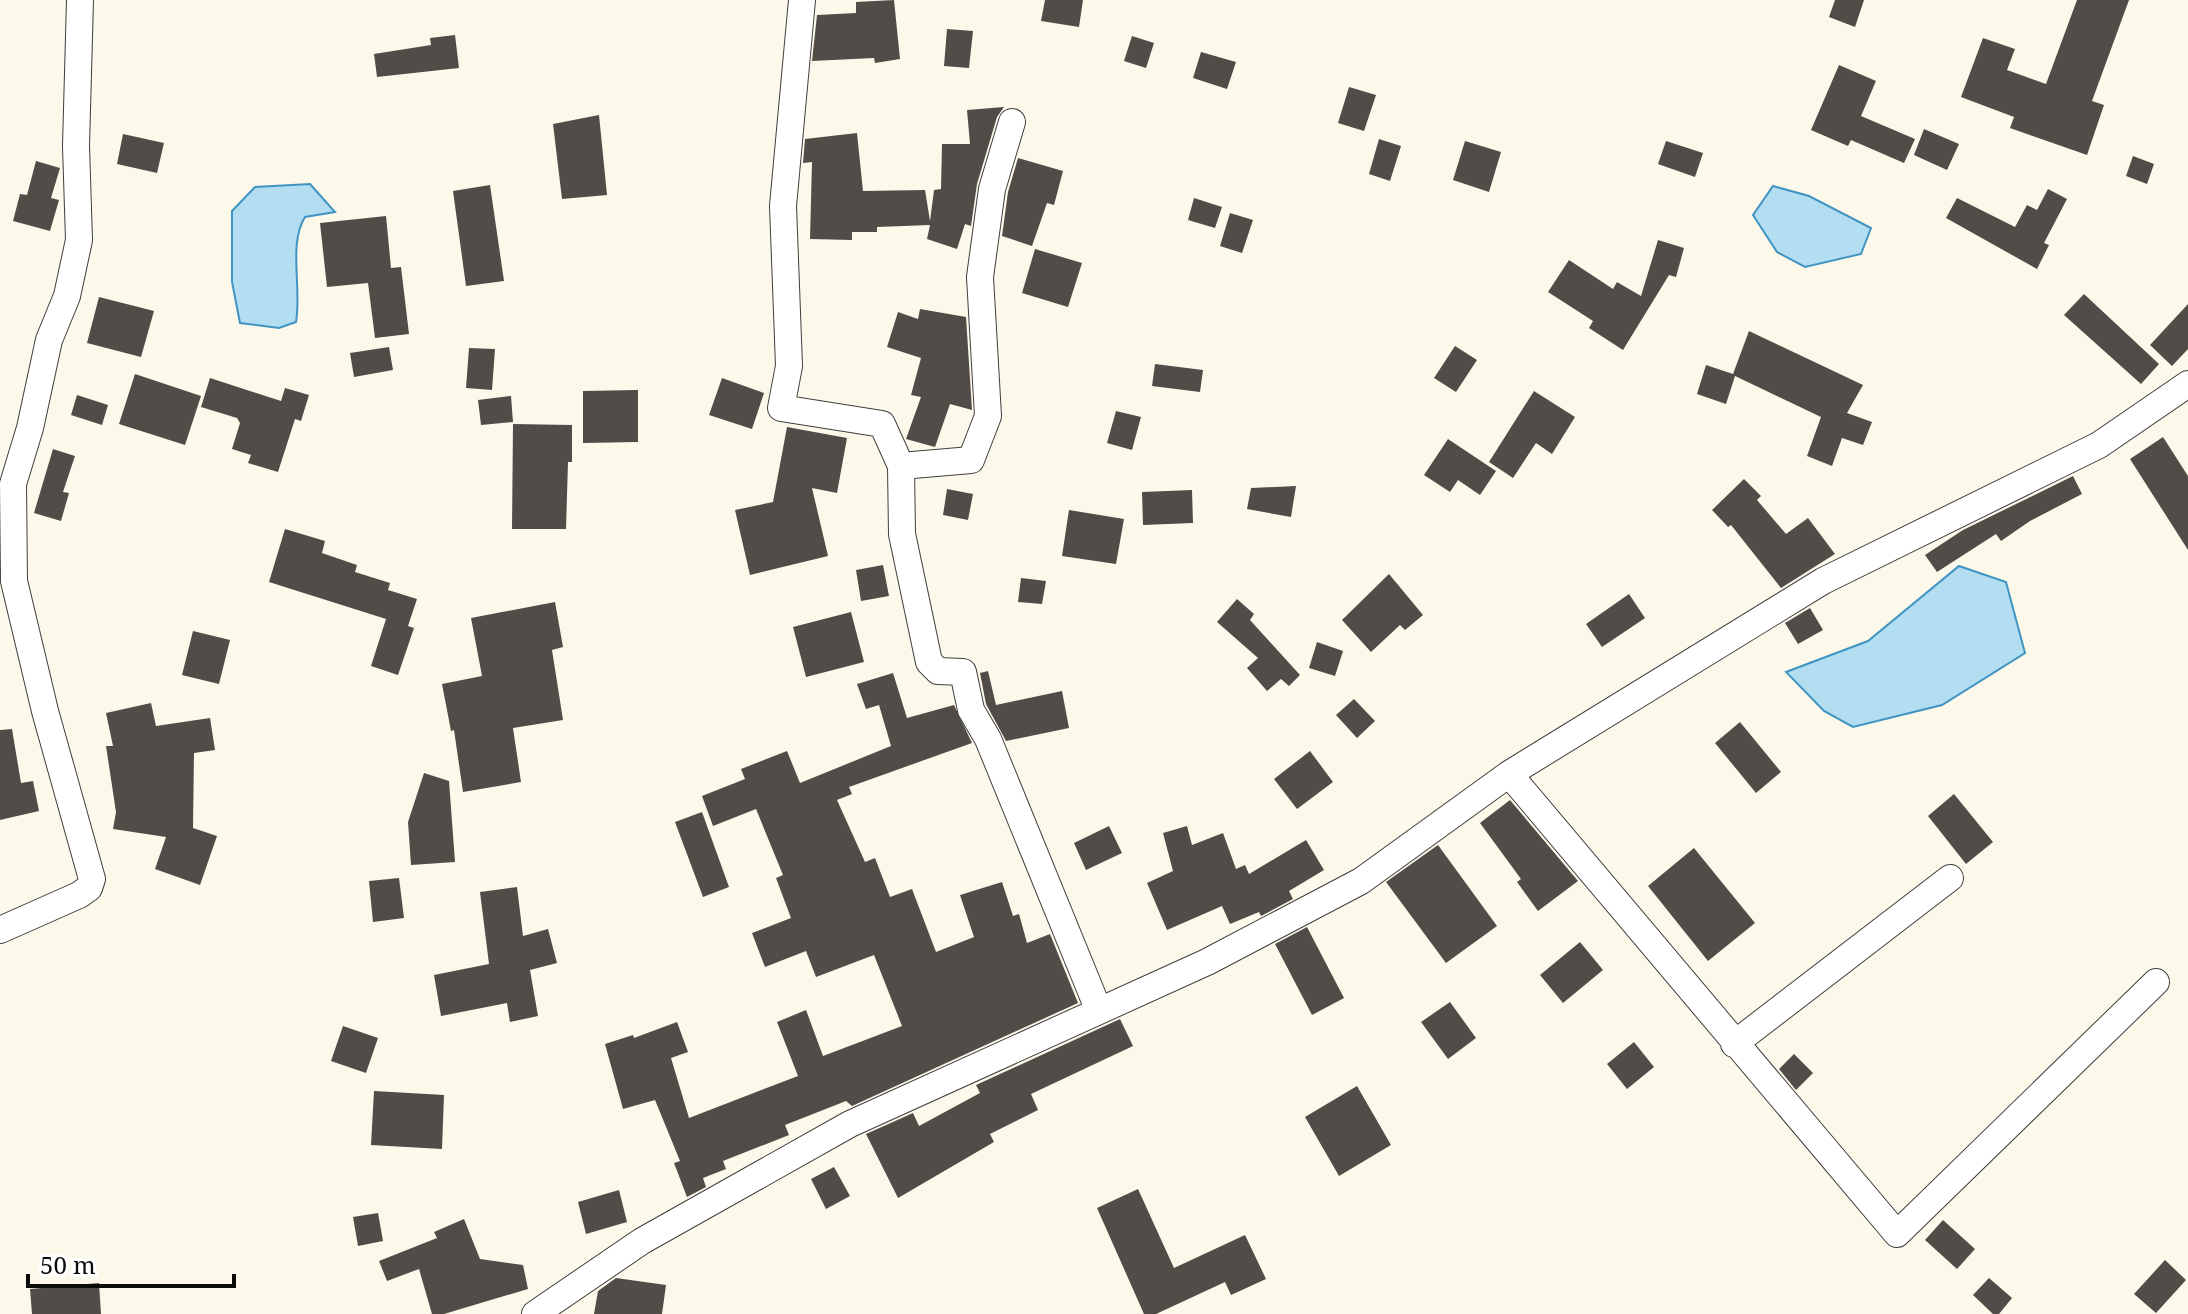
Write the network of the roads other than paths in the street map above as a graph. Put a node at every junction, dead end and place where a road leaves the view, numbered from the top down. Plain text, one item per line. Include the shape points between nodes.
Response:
1 (80, 0) edge
2 (802, 0) edge
3 (1012, 122) dead end
4 (2188, 384) edge
5 (901, 466) junction
6 (1509, 774) junction
7 (1950, 878) dead end
8 (0, 930) edge
9 (2156, 982) dead end
10 (1099, 1011) junction
11 (1734, 1044) junction
12 (535, 1314) edge

1 - 8 street via 79,240 13,484 14,581 92,879 79,895
2 - 5 street via 783,206 789,366 781,408 882,424
3 - 5 street via 992,189 980,277 988,416 971,460
4 - 6 street via 2099,445 1823,581
5 - 10 street via 902,534 929,662 938,671 963,672 971,710 988,739
6 - 10 street via 1361,881 1207,962
6 - 11 street
7 - 11 street
9 - 11 street via 1897,1234
10 - 12 street via 850,1124 642,1241

